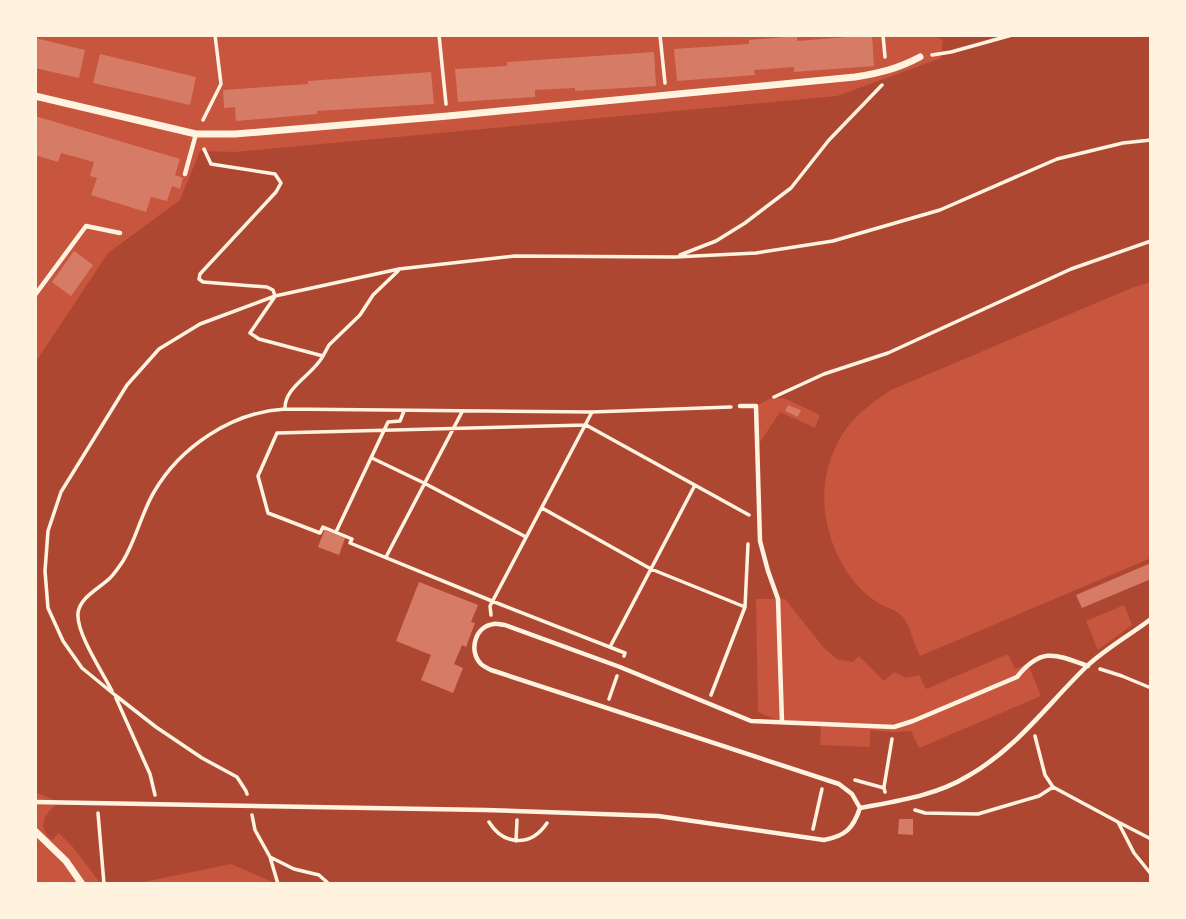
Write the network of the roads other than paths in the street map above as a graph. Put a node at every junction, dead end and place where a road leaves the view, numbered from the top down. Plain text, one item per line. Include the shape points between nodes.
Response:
1 (920, 57) road end
2 (35, 96) edge
3 (196, 134) junction
4 (185, 174) dead end
5 (120, 233) dead end
6 (35, 295) edge
7 (740, 406) road end
8 (1151, 619) edge
9 (1088, 666) junction
10 (782, 722) junction
11 (35, 802) edge
12 (860, 808) junction
13 (35, 831) edge
14 (82, 884) edge

1 - 3 street via 901,67 855,77 447,116
2 - 3 street
3 - 4 lane
5 - 6 lane via 86,226
7 - 10 lane via 756,406 760,541 778,599
8 - 9 lane
9 - 10 lane via 1045,655 1027,664 1017,677 894,727
9 - 12 lane via 1000,755 967,777 931,793
10 - 12 lane via 751,721 505,625 481,629 474,640 480,663 491,670 839,784
11 - 12 lane via 659,816 824,840 848,831
13 - 14 street

